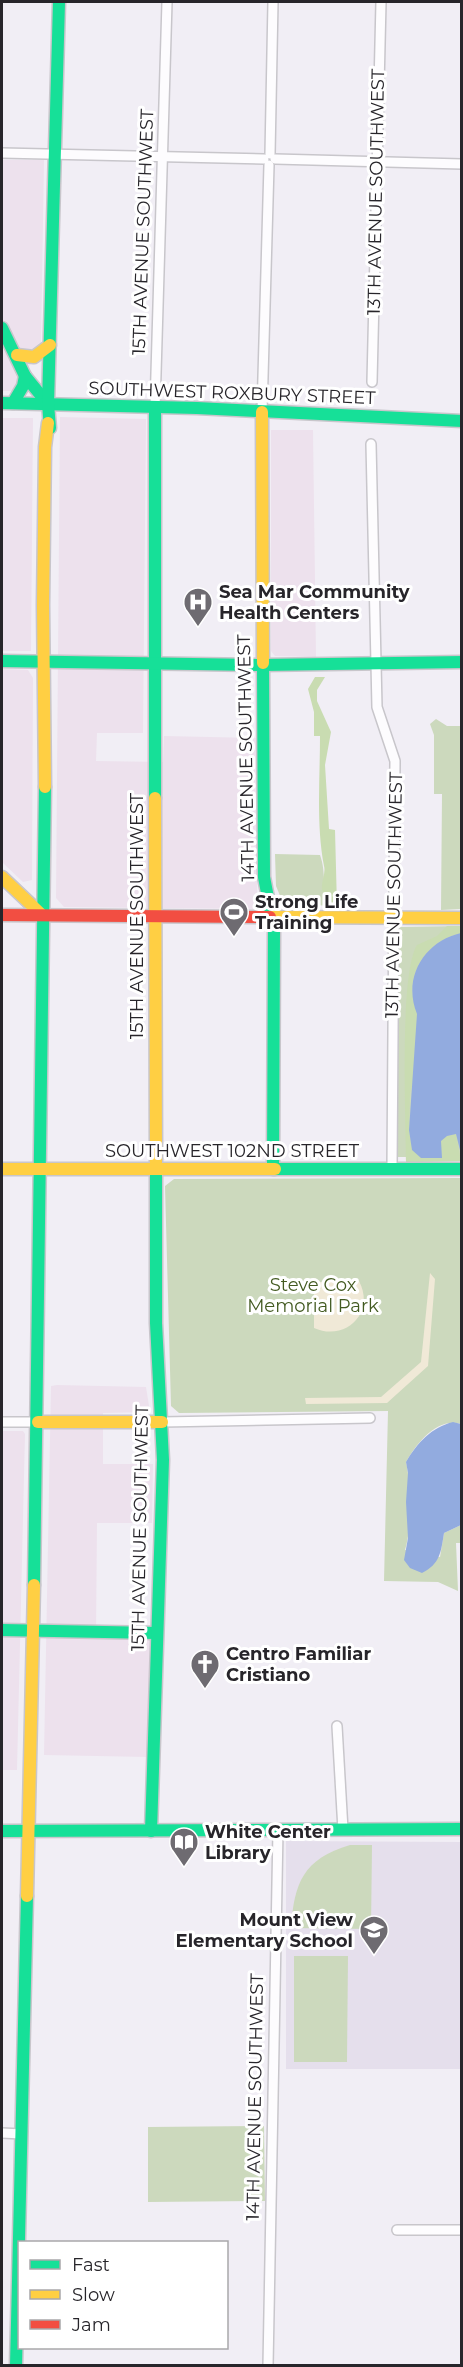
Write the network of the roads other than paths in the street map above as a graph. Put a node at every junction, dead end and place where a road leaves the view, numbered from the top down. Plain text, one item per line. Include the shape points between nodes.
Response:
1 (59, 2) edge
2 (167, 2) edge
3 (273, 2) edge
4 (381, 2) edge
5 (2, 153) edge
6 (55, 154) junction
7 (163, 157) junction
8 (270, 159) junction
9 (377, 162) junction
10 (462, 164) edge
11 (2, 328) edge
12 (50, 345) junction
13 (17, 355) junction
14 (25, 376) junction
15 (372, 382) dead end
16 (7, 403) edge
17 (48, 404) junction
18 (155, 406) junction
19 (262, 412) junction
20 (462, 421) edge
21 (371, 444) dead end
22 (2, 661) edge
23 (46, 662) junction
24 (462, 662) edge
25 (154, 663) junction
26 (262, 665) junction
27 (376, 665) junction
28 (2, 876) edge
29 (2, 915) edge
30 (42, 915) junction
31 (156, 917) junction
32 (270, 918) junction
33 (462, 918) edge
34 (394, 919) junction
35 (2, 1169) edge
36 (42, 1169) junction
37 (156, 1169) junction
38 (273, 1169) junction
39 (392, 1169) junction
40 (462, 1169) edge
41 (370, 1418) dead end
42 (2, 1422) edge
43 (38, 1422) junction
44 (162, 1422) junction
45 (2, 1630) edge
46 (33, 1630) junction
47 (156, 1633) junction
48 (337, 1726) dead end
49 (462, 1829) edge
50 (278, 1830) junction
51 (343, 1830) junction
52 (2, 1831) edge
53 (29, 1831) junction
54 (152, 1831) junction
55 (2, 2133) edge
56 (22, 2134) junction
57 (397, 2230) dead end
58 (462, 2230) edge
59 (19, 2241) edge
60 (18, 2289) edge
61 (16, 2366) edge
62 (268, 2366) edge

1 - 6 street
2 - 7 street, 15TH AVENUE SOUTHWEST
3 - 8 street, 14TH AVENUE SOUTHWEST
4 - 9 street, 13TH AVENUE SOUTHWEST
5 - 6 street
6 - 7 street
6 - 12 street
7 - 8 street
7 - 18 street, 15TH AVENUE SOUTHWEST
8 - 9 street
8 - 19 street, 14TH AVENUE SOUTHWEST
9 - 10 street
9 - 15 street, 13TH AVENUE SOUTHWEST
11 - 13 street
12 - 13 street via 34,357
12 - 17 street
13 - 14 street
14 - 16 street via 23,386
14 - 17 street
16 - 17 street, SOUTHWEST ROXBURY STREET
17 - 18 street, SOUTHWEST ROXBURY STREET
17 - 23 street
18 - 19 street, SOUTHWEST ROXBURY STREET
18 - 25 street, 15TH AVENUE SOUTHWEST
19 - 20 street, SOUTHWEST ROXBURY STREET
19 - 26 street, 14TH AVENUE SOUTHWEST
21 - 27 street, 13TH AVENUE SOUTHWEST
22 - 23 street
23 - 25 street
23 - 30 street
24 - 27 street
25 - 26 street
25 - 31 street, 15TH AVENUE SOUTHWEST
26 - 27 street
26 - 32 street, 14TH AVENUE SOUTHWEST via 264,877
27 - 34 street, 13TH AVENUE SOUTHWEST via 378,714 395,761
28 - 30 street
29 - 30 street
30 - 31 street
30 - 36 street
31 - 32 street
31 - 37 street, 15TH AVENUE SOUTHWEST
32 - 34 street
32 - 38 street, 14TH AVENUE SOUTHWEST via 274,929
33 - 34 street
34 - 39 street, 13TH AVENUE SOUTHWEST
35 - 36 street, SOUTHWEST 102ND STREET
36 - 37 street, SOUTHWEST 102ND STREET
36 - 43 street
37 - 38 street, SOUTHWEST 102ND STREET
37 - 44 street, 15TH AVENUE SOUTHWEST via 156,1323
38 - 39 street, SOUTHWEST 102ND STREET
39 - 40 street, SOUTHWEST 102ND STREET
41 - 44 street
42 - 43 street
43 - 44 street
43 - 46 street
44 - 47 street, 15TH AVENUE SOUTHWEST
45 - 46 street
46 - 47 street
46 - 53 street
47 - 54 street, 15TH AVENUE SOUTHWEST
48 - 51 street
49 - 51 street
50 - 51 street
50 - 54 street
50 - 62 street, 14TH AVENUE SOUTHWEST
52 - 53 street
53 - 54 street
53 - 56 street
55 - 56 street
56 - 59 street
57 - 58 street
60 - 61 street

